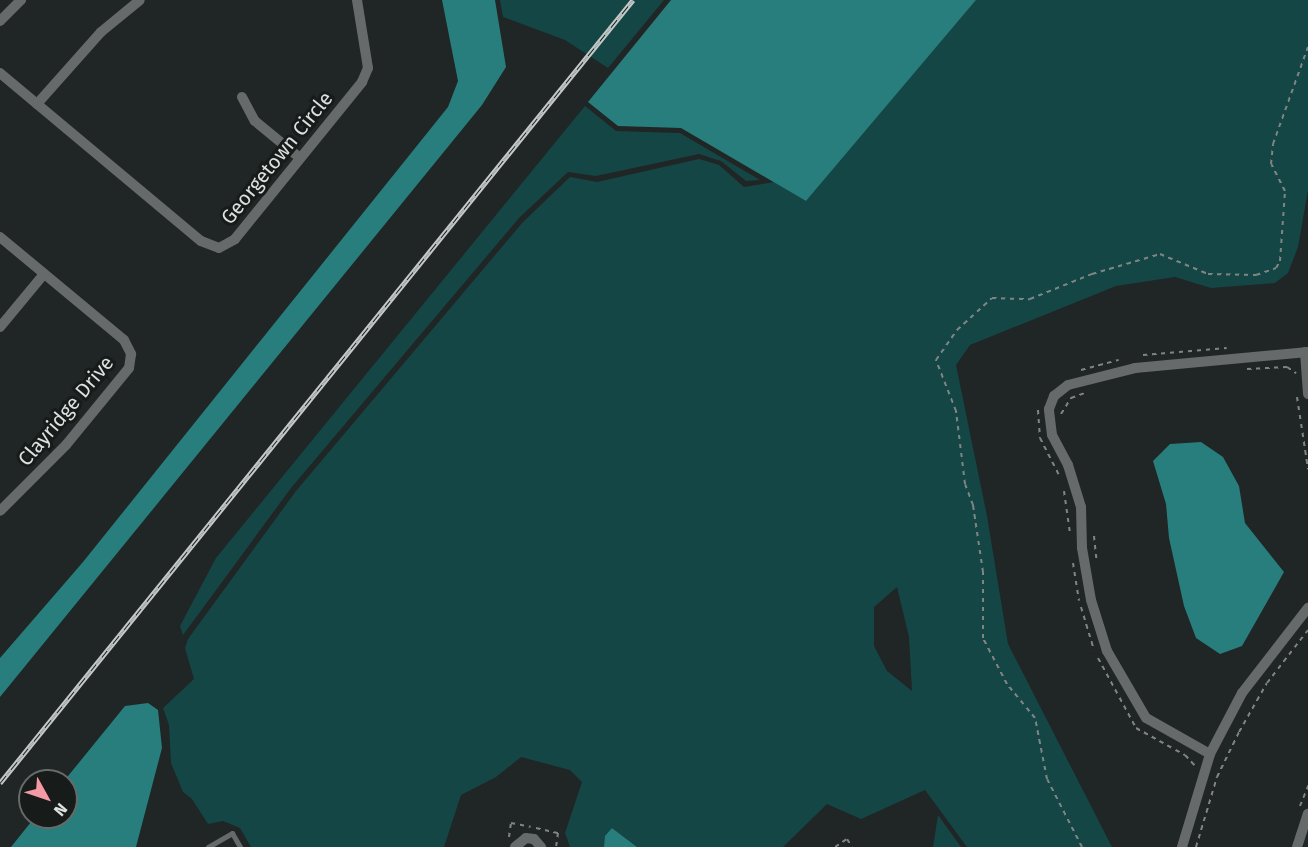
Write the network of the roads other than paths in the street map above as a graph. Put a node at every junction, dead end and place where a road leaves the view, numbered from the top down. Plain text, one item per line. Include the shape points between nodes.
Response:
1 (21, 0) edge
2 (140, 0) edge
3 (357, 0) edge
4 (0, 21) edge
5 (0, 73) edge
6 (242, 97) dead end
7 (37, 104) junction
8 (300, 158) junction
9 (0, 237) edge
10 (45, 273) junction
11 (0, 327) edge
12 (1306, 352) edge
13 (1302, 393) edge
14 (0, 511) edge
15 (1308, 608) edge
16 (1210, 754) junction
17 (1308, 814) edge
18 (208, 847) edge
19 (240, 847) edge
20 (515, 847) edge
21 (541, 847) edge
22 (1182, 847) edge
23 (1297, 847) edge

1 - 4 street
2 - 7 street via 101,32
3 - 8 street, Georgetown Circle via 368,68 362,82
5 - 7 street, Georgetown Circle
6 - 8 street via 255,121
7 - 8 street, Georgetown Circle via 201,241 219,248 235,238
9 - 10 street, Clayridge Drive
10 - 11 street
10 - 14 street, Clayridge Drive via 124,340 130,354 129,368 66,445
12 - 13 street
12 - 16 street via 1135,368 1068,385 1054,396 1049,409 1052,435 1068,465 1081,507 1082,548 1091,600 1107,651 1146,718
15 - 16 street via 1242,693
16 - 22 street
17 - 23 street
18 - 19 lane via 232,833
20 - 21 street via 526,838 534,839

